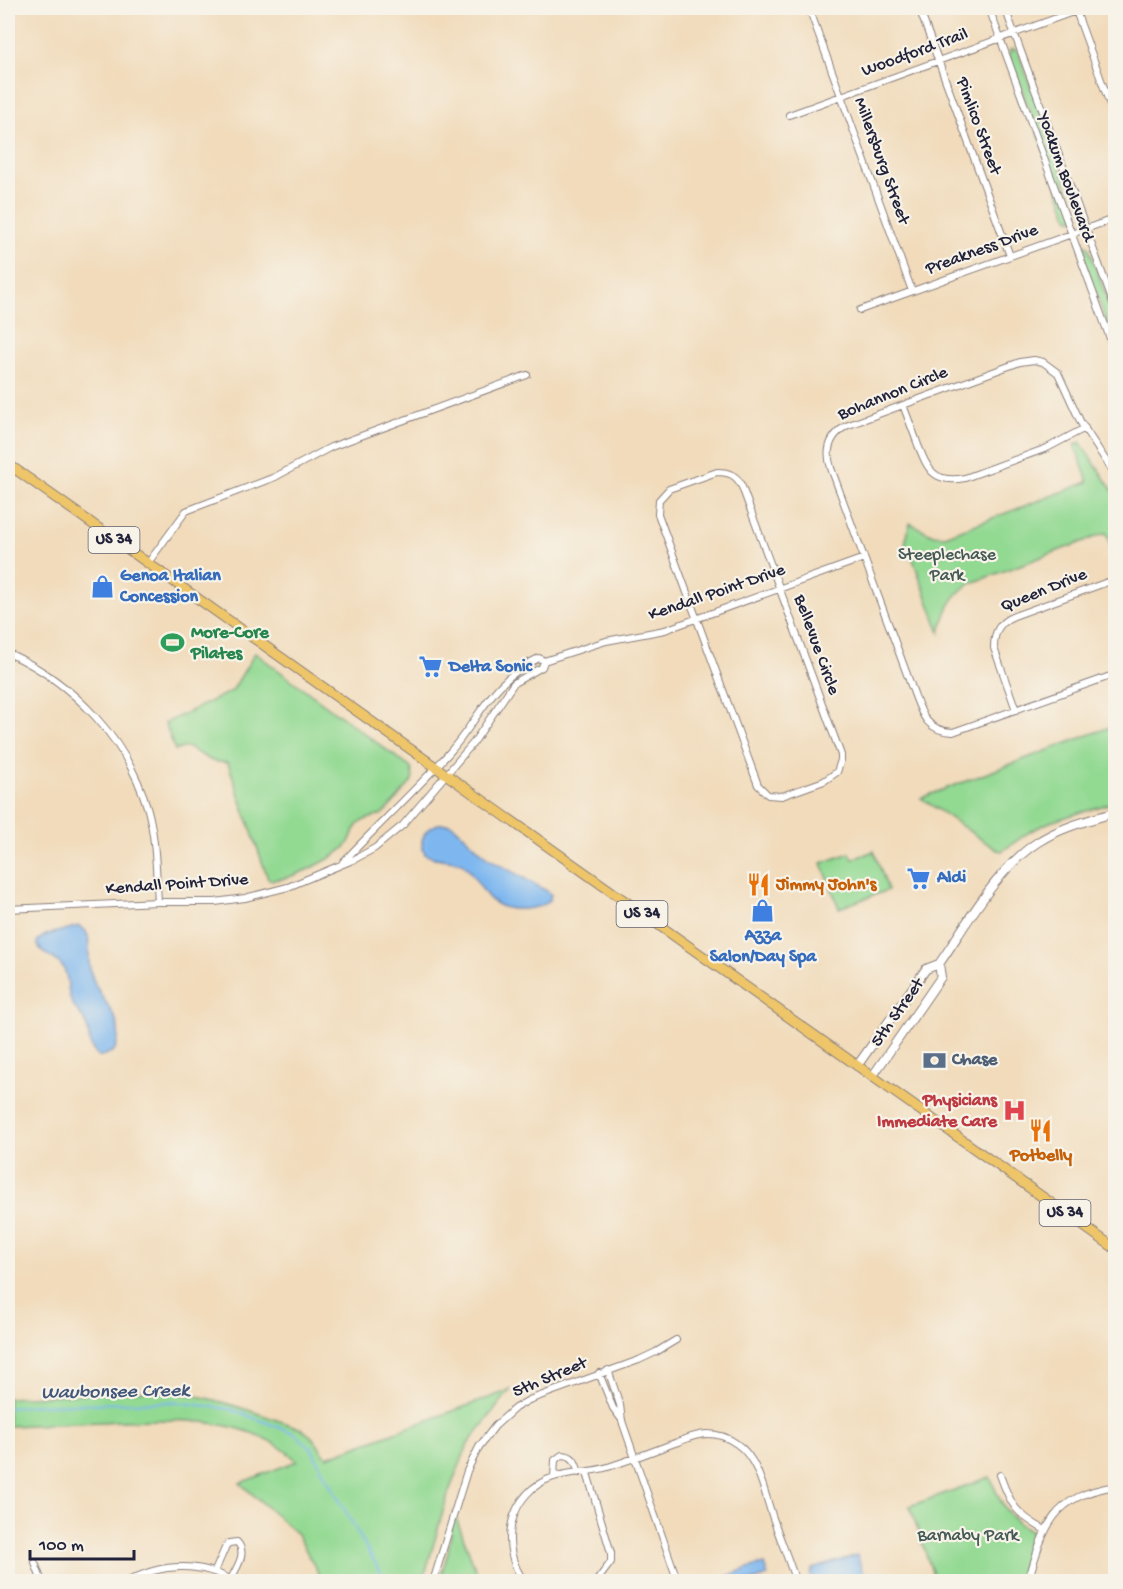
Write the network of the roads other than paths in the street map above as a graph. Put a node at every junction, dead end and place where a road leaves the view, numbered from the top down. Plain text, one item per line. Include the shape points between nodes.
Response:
1 (809, 8) edge
2 (919, 8) edge
3 (989, 8) edge
4 (1005, 8) edge
5 (1084, 8) edge
6 (1076, 11) junction
7 (1014, 33) junction
8 (1000, 38) junction
9 (938, 60) junction
10 (841, 96) junction
11 (789, 115) dead end
12 (1116, 121) edge
13 (1116, 218) edge
14 (1085, 228) junction
15 (1070, 234) junction
16 (1010, 256) junction
17 (912, 291) junction
18 (860, 310) dead end
19 (1116, 311) edge
20 (1116, 355) edge
21 (527, 375) dead end
22 (903, 405) junction
23 (1085, 428) junction
24 (8, 465) edge
25 (1116, 476) edge
26 (864, 558) junction
27 (148, 563) junction
28 (1116, 579) edge
29 (780, 588) junction
30 (696, 618) junction
31 (8, 653) edge
32 (544, 661) junction
33 (1116, 674) edge
34 (1016, 710) junction
35 (436, 767) junction
36 (448, 775) junction
37 (1116, 812) edge
38 (343, 862) junction
39 (158, 902) junction
40 (8, 909) edge
41 (939, 964) junction
42 (857, 1066) junction
43 (872, 1077) junction
44 (1116, 1249) edge
45 (676, 1340) dead end
46 (608, 1370) junction
47 (600, 1373) junction
48 (622, 1420) junction
49 (636, 1457) junction
50 (579, 1473) junction
51 (587, 1473) junction
52 (1000, 1475) dead end
53 (554, 1477) junction
54 (1116, 1486) edge
55 (1045, 1530) junction
56 (35, 1563) dead end
57 (215, 1571) junction
58 (233, 1580) edge
59 (42, 1581) edge
60 (127, 1581) edge
61 (433, 1581) edge
62 (525, 1581) edge
63 (596, 1581) edge
64 (678, 1581) edge
65 (796, 1581) edge
66 (1028, 1581) edge

1 - 10 street, Millersburg Street
2 - 9 street, Pimlico Street
3 - 8 street, Yoakum Boulevard
4 - 7 street, Yoakum Boulevard
5 - 6 street, Woodford Trail
6 - 7 street, Woodford Trail
6 - 12 street
7 - 8 street, Woodford Trail
7 - 14 street, Yoakum Boulevard
8 - 9 street, Woodford Trail
8 - 15 street, Yoakum Boulevard
9 - 10 street, Woodford Trail
9 - 16 street, Pimlico Street
10 - 11 street, Woodford Trail
10 - 17 street, Millersburg Street
13 - 14 street, Preakness Drive
14 - 15 street, Preakness Drive
14 - 19 street, Yoakum Boulevard
15 - 16 street, Preakness Drive
15 - 20 street, Yoakum Boulevard
16 - 17 street, Preakness Drive
17 - 18 street, Preakness Drive
21 - 27 street via 331,447 274,477 186,511
22 - 23 street, Bohannon Circle via 1034,360 1050,365 1058,373
22 - 23 street via 929,469 940,478 951,480 1047,448
22 - 26 street, Bohannon Circle via 846,426 829,447 830,465
23 - 25 street, Bohannon Circle
24 - 27 main road, US 34
26 - 29 street, Kendall Point Drive
26 - 34 street, Bohannon Circle via 922,713 930,725 953,732
27 - 35 main road, US 34
28 - 34 street, Queen Drive via 1014,616 1000,625 994,648
29 - 30 street, Kendall Point Drive
29 - 30 street, Bellevue Circle via 736,477 717,472 669,489 659,500 658,514
29 - 30 street, Bellevue Circle via 841,755 837,772 824,781 782,796 761,790
30 - 32 street, Kendall Point Drive via 665,630 606,641
31 - 39 street via 54,679 108,730 126,757 148,810
32 - 35 street, Kendall Point Drive via 539,658 509,676
32 - 36 street, Kendall Point Drive via 542,667 514,683
33 - 34 street, Bohannon Circle
35 - 36 main road, US 34
35 - 38 street, Kendall Point Drive
36 - 38 street, Kendall Point Drive via 389,838
36 - 42 main road, US 34
37 - 41 street, 5th Street via 1039,841 1020,855 998,879
38 - 39 street, Kendall Point Drive via 308,880 269,893 215,902
39 - 40 street, Kendall Point Drive
41 - 42 street, 5th Street via 926,969
41 - 43 street, 5th Street via 941,977
42 - 43 main road, US 34
43 - 44 main road, US 34
45 - 46 street, 5th Street
46 - 47 street, 5th Street
46 - 48 street
47 - 48 street via 613,1408
47 - 61 street, 5th Street via 529,1400 495,1426 467,1471
48 - 49 street
49 - 51 street
49 - 64 street
49 - 65 street via 703,1434 722,1436 738,1444 753,1464
50 - 51 street
50 - 53 street
50 - 53 street via 574,1460 562,1455 555,1460
51 - 63 street via 611,1553 611,1562
52 - 55 street via 1014,1508
53 - 62 street via 533,1487 512,1518 511,1557
54 - 55 street via 1075,1498 1059,1510
55 - 66 street
56 - 59 street
57 - 58 street
57 - 58 street via 226,1546 237,1542 242,1555
57 - 60 street via 166,1567

